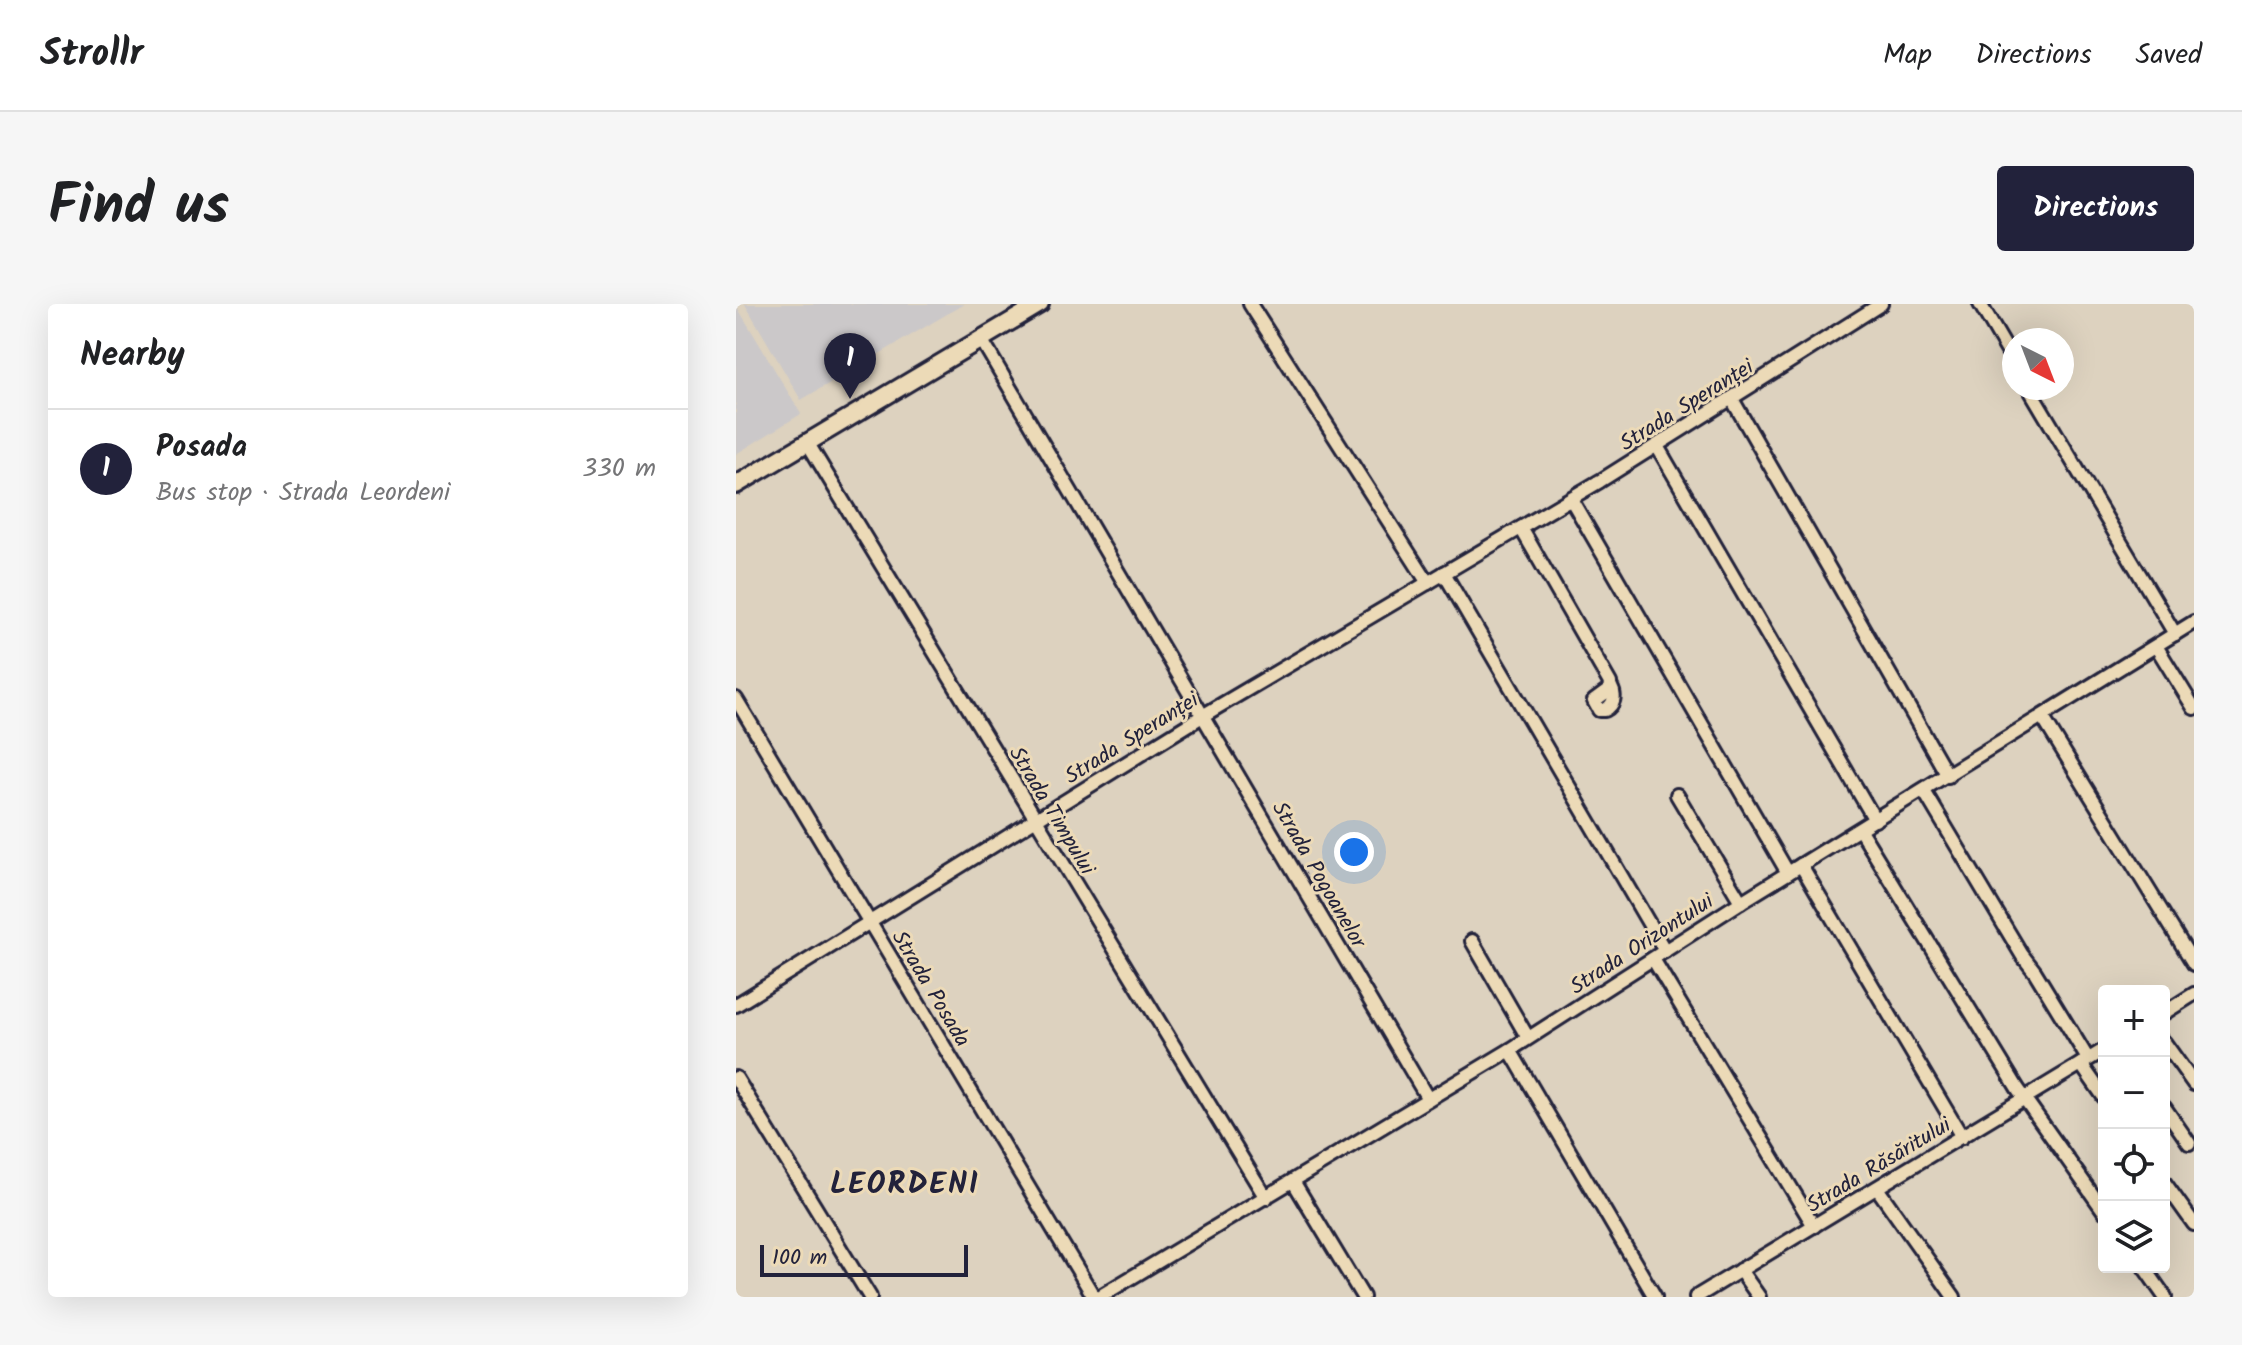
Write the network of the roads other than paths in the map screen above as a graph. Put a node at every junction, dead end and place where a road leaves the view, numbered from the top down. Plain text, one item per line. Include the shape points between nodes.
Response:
1 (1040, 304) edge
2 (1250, 304) edge
3 (1881, 304) edge
4 (1980, 304) edge
5 (981, 339) junction
6 (2002, 342) edge
7 (1732, 399) junction
8 (2036, 400) edge
9 (807, 442) junction
10 (1657, 446) junction
11 (736, 485) edge
12 (1571, 499) junction
13 (1521, 528) junction
14 (1444, 573) junction
15 (1428, 583) junction
16 (2194, 622) edge
17 (2175, 634) junction
18 (2156, 646) junction
19 (1611, 687) dead end
20 (736, 699) edge
21 (2194, 708) edge
22 (1204, 715) junction
23 (2043, 718) junction
24 (1948, 776) junction
25 (1924, 791) junction
26 (1677, 795) dead end
27 (1035, 819) junction
28 (1875, 820) junction
29 (1860, 830) junction
30 (1801, 865) junction
31 (1788, 873) junction
32 (1741, 902) junction
33 (868, 921) junction
34 (1472, 941) dead end
35 (1665, 951) junction
36 (1653, 959) junction
37 (2194, 964) edge
38 (2194, 994) edge
39 (736, 1005) edge
40 (2170, 1009) edge
41 (1528, 1038) junction
42 (1510, 1050) junction
43 (2170, 1050) edge
44 (2098, 1053) edge
45 (2085, 1061) junction
46 (736, 1078) edge
47 (2194, 1084) edge
48 (2098, 1086) edge
49 (1428, 1099) junction
50 (2024, 1099) junction
51 (2170, 1116) edge
52 (1962, 1137) junction
53 (2189, 1143) dead end
54 (1293, 1181) junction
55 (1877, 1188) junction
56 (2170, 1190) edge
57 (1266, 1198) junction
58 (2098, 1203) edge
59 (2194, 1224) edge
60 (1814, 1226) junction
61 (1740, 1270) junction
62 (2148, 1273) edge
63 (870, 1297) edge
64 (1096, 1297) edge
65 (1363, 1297) edge
66 (1655, 1297) edge
67 (1696, 1297) edge
68 (1759, 1297) edge
69 (1954, 1297) edge
70 (2165, 1297) edge

1 - 5 main road
2 - 15 street
3 - 7 street, Strada Speranței
4 - 6 street
5 - 9 main road
5 - 22 street, Strada Pogoanelor
7 - 10 street, Strada Speranței
7 - 24 street
8 - 17 street
9 - 11 main road
9 - 27 street, Strada Timpului
10 - 12 street, Strada Speranței
10 - 28 street
12 - 13 street, Strada Speranței
12 - 31 street
13 - 14 street, Strada Speranței
13 - 19 street
14 - 15 street, Strada Speranței
14 - 35 street
15 - 22 street, Strada Speranței
16 - 17 street, Strada Orizontului
17 - 18 street, Strada Orizontului
18 - 21 street
18 - 23 street, Strada Orizontului
20 - 33 street, Strada Posada
22 - 27 street, Strada Speranței
22 - 49 street, Strada Pogoanelor
23 - 24 street, Strada Orizontului
23 - 37 street
24 - 25 street, Strada Orizontului
25 - 28 street, Strada Orizontului
25 - 45 street
26 - 32 street
27 - 33 street, Strada Speranței
27 - 57 street, Strada Timpului
28 - 29 street, Strada Orizontului
29 - 30 street, Strada Orizontului
29 - 50 street
30 - 31 street, Strada Orizontului
30 - 52 street
31 - 32 street, Strada Orizontului
32 - 35 street, Strada Orizontului
33 - 39 street, Strada Speranței
33 - 64 street, Strada Posada
34 - 41 street
35 - 36 street, Strada Orizontului
36 - 41 street, Strada Orizontului
36 - 60 street
38 - 40 street
41 - 42 street, Strada Orizontului
42 - 49 street, Strada Orizontului
42 - 66 street
43 - 47 street
44 - 45 street, Strada Răsăritului
45 - 48 street
45 - 50 street, Strada Răsăritului
46 - 63 street
49 - 54 street
50 - 52 street, Strada Răsăritului
50 - 58 street
51 - 53 street
52 - 55 street, Strada Răsăritului
54 - 57 street
54 - 65 street
55 - 60 street, Strada Răsăritului
55 - 69 street
56 - 59 street
57 - 64 street
60 - 61 street, Strada Răsăritului
61 - 67 street, Strada Răsăritului
61 - 68 street
62 - 70 street

